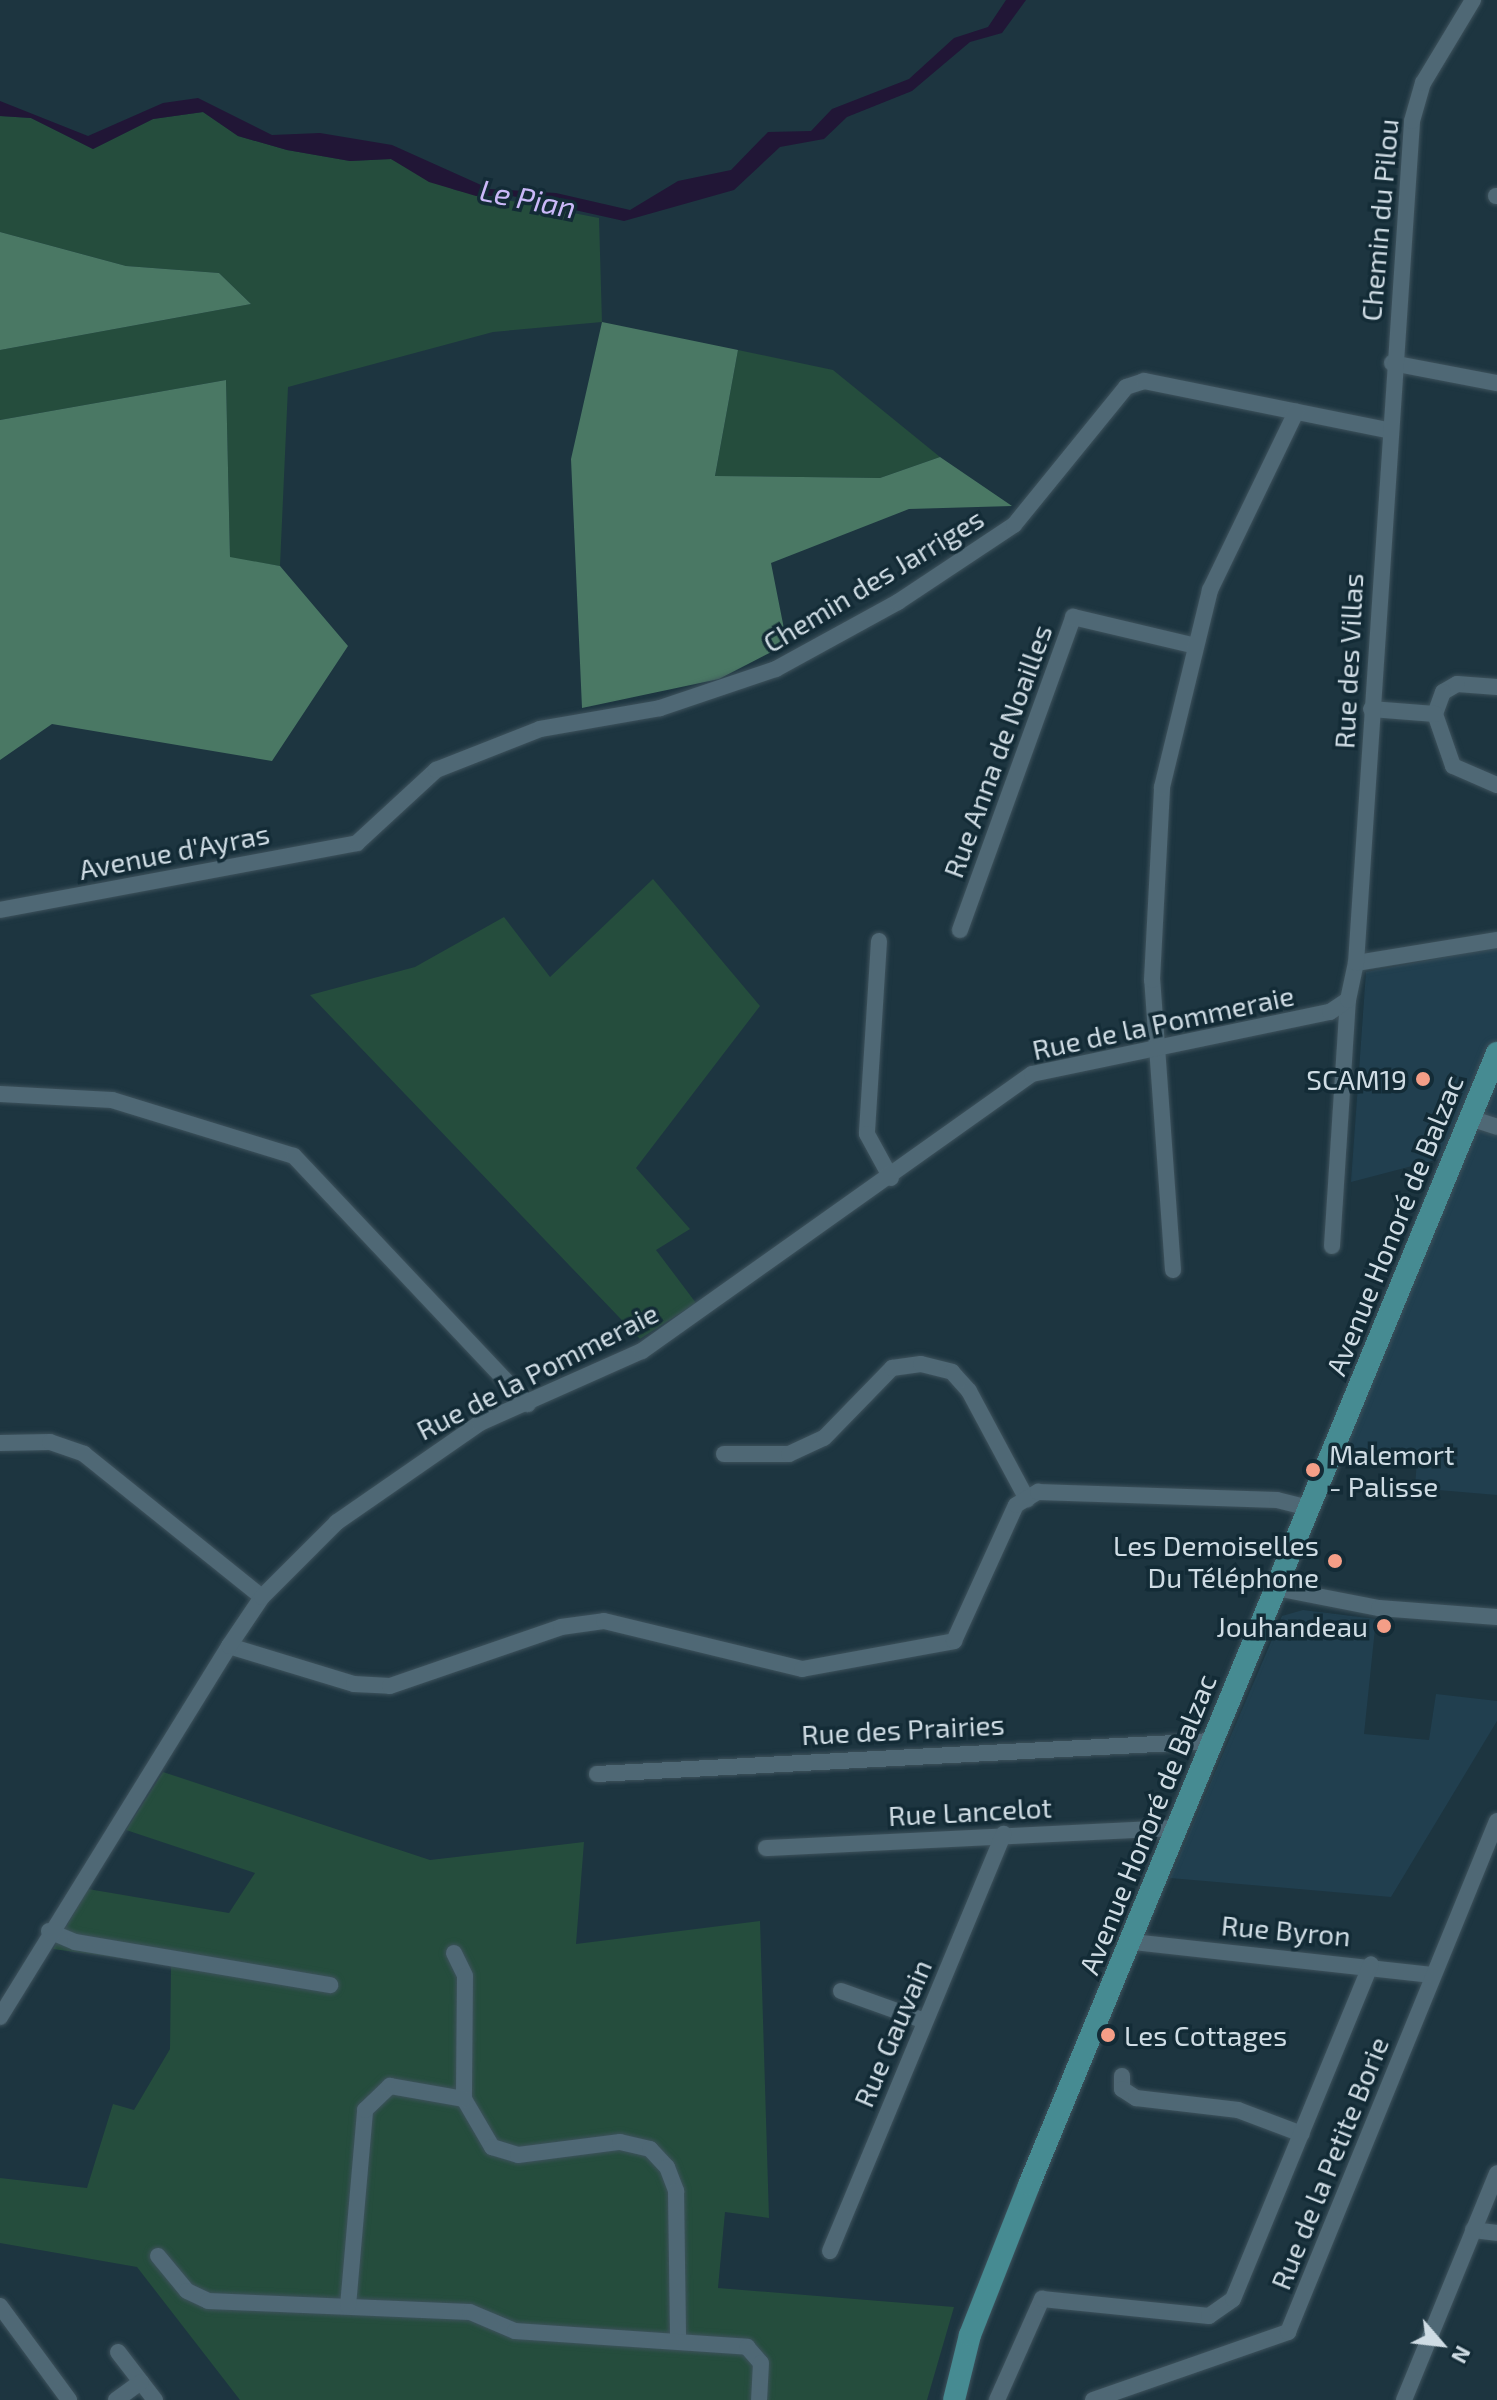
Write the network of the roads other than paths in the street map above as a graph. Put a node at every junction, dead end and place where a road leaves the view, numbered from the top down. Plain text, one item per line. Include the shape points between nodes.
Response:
1 (1473, 0) edge
2 (1392, 363) junction
3 (1497, 383) edge
4 (1296, 412) junction
5 (1387, 430) junction
6 (1196, 646) junction
7 (1497, 687) edge
8 (1371, 709) junction
9 (1435, 714) junction
10 (1497, 785) edge
11 (357, 843) joint
12 (0, 910) edge
13 (960, 930) dead end
14 (1497, 940) edge
15 (879, 941) dead end
16 (1356, 963) junction
17 (1348, 1000) junction
18 (1157, 1048) junction
19 (1497, 1053) edge
20 (0, 1094) edge
21 (1470, 1118) junction
22 (1497, 1127) edge
23 (891, 1178) junction
24 (1332, 1246) dead end
25 (1173, 1270) dead end
26 (528, 1404) junction
27 (0, 1443) edge
28 (724, 1454) dead end
29 (1027, 1499) junction
30 (1309, 1508) junction
31 (1276, 1588) junction
32 (262, 1597) junction
33 (1497, 1617) edge
34 (229, 1646) junction
35 (1212, 1741) junction
36 (597, 1774) dead end
37 (1497, 1821) edge
38 (1177, 1828) junction
39 (1004, 1834) junction
40 (766, 1848) dead end
41 (49, 1931) junction
42 (1133, 1942) junction
43 (454, 1953) dead end
44 (1371, 1964) junction
45 (1433, 1975) junction
46 (330, 1985) dead end
47 (841, 1991) dead end
48 (0, 2017) edge
49 (925, 2021) junction
50 (1122, 2076) dead end
51 (464, 2099) junction
52 (1302, 2134) junction
53 (1497, 2173) edge
54 (1473, 2230) junction
55 (1497, 2233) edge
56 (830, 2251) dead end
57 (158, 2256) dead end
58 (0, 2306) edge
59 (348, 2306) junction
60 (678, 2342) junction
61 (118, 2352) dead end
62 (141, 2382) junction
63 (69, 2400) edge
64 (116, 2400) edge
65 (155, 2400) edge
66 (759, 2400) edge
67 (954, 2400) edge
68 (997, 2400) edge
69 (1093, 2400) edge
70 (1404, 2400) edge

1 - 2 street, Chemin du Pilou via 1423,83 1412,121
2 - 3 street
2 - 5 street, Rue des Villas
4 - 5 street, Chemin des Jarriges
4 - 6 street via 1210,590
4 - 11 street, Chemin des Jarriges via 1144,381 1126,387 1014,525 898,602 742,684 660,708 540,729 436,770
5 - 8 street, Rue des Villas
6 - 13 street, Rue Anna de Noailles via 1073,617
6 - 18 street via 1162,787 1152,980
7 - 9 street via 1457,684 1443,692
8 - 9 street
8 - 16 street, Rue des Villas
9 - 10 street via 1453,766
11 - 12 street, Avenue d'Ayras
14 - 16 street
15 - 23 street via 867,1134
16 - 17 street
17 - 18 street, Rue de la Pommeraie via 1330,1012
17 - 24 street
18 - 23 street, Rue de la Pommeraie via 1032,1074
18 - 25 street
19 - 21 main road, Avenue Honoré de Balzac
20 - 26 street via 112,1100 294,1156
21 - 22 street
21 - 30 main road, Avenue Honoré de Balzac
23 - 26 street, Rue de la Pommeraie via 642,1351
26 - 32 street, Rue de la Pommeraie via 480,1423 417,1463 337,1522
27 - 32 street via 50,1442 84,1454
28 - 29 street via 789,1454 824,1438 892,1368 921,1364 952,1372 969,1391
29 - 30 street via 1038,1492 1277,1500
29 - 34 street via 1016,1505 968,1621 937,1648 802,1669 604,1621 561,1627 390,1686 354,1684
30 - 31 main road, Avenue Honoré de Balzac
31 - 33 street via 1379,1608
31 - 35 main road, Avenue Honoré de Balzac
32 - 34 street, Rue de la Pommeraie
34 - 41 street, Rue de la Pommeraie
35 - 36 street, Rue des Prairies
35 - 38 main road, Avenue Honoré de Balzac
37 - 45 street, Rue de la Petite Borie
38 - 39 street, Rue Lancelot
38 - 42 main road, Avenue Honoré de Balzac
39 - 40 street, Rue Lancelot
39 - 49 street, Rue Gauvain
41 - 46 street via 75,1942
41 - 48 street, Rue de la Pommeraie
42 - 44 street, Rue Byron
42 - 67 main road, Avenue Honoré de Balzac via 982,2302
43 - 51 street via 465,1976
44 - 45 street, Rue Byron
44 - 52 street
45 - 69 street, Rue de la Petite Borie via 1288,2332
47 - 49 street
49 - 56 street, Rue Gauvain
50 - 52 street via 1122,2089 1136,2098 1238,2110
51 - 59 street via 390,2086 365,2110
51 - 60 street via 492,2147 518,2155 620,2142 650,2149 667,2167 676,2191
52 - 68 street via 1223,2310 1209,2316 1042,2299
53 - 54 street
54 - 55 street
54 - 70 street
57 - 59 street via 187,2291 208,2301
58 - 63 street
59 - 60 street via 470,2312 515,2331
60 - 66 street via 757,2351
61 - 62 street
62 - 64 street
62 - 65 street

